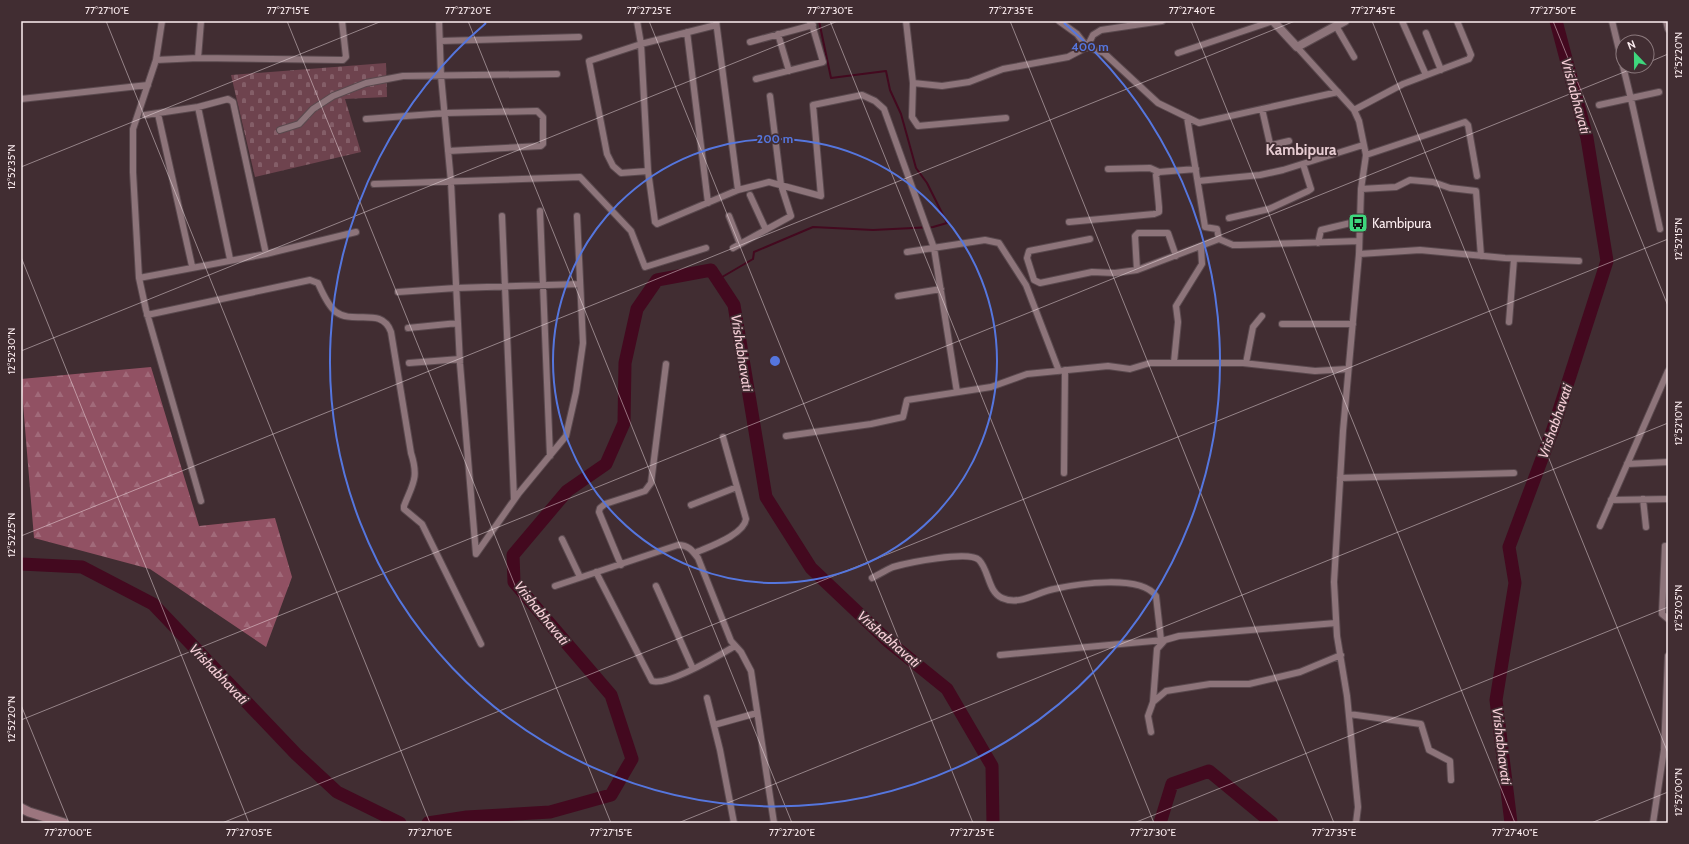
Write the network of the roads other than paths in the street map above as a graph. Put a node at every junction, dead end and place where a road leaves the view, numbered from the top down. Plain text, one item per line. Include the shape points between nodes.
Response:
1 (162, 21) edge
2 (201, 21) edge
3 (342, 21) edge
4 (439, 21) edge
5 (637, 21) edge
6 (906, 21) edge
7 (1059, 21) edge
8 (1162, 21) edge
9 (1273, 21) edge
10 (1345, 21) edge
11 (1457, 21) edge
12 (1612, 21) edge
13 (1666, 21) edge
14 (811, 22) edge
15 (1405, 22) edge
16 (716, 23) edge
17 (1336, 26) junction
18 (1668, 29) edge
19 (687, 32) junction
20 (1426, 33) dead end
21 (778, 34) junction
22 (579, 36) dead end
23 (440, 42) junction
24 (750, 42) dead end
25 (641, 44) junction
26 (1087, 47) junction
27 (1297, 47) junction
28 (1178, 53) dead end
29 (1354, 57) dead end
30 (198, 58) junction
31 (156, 60) junction
32 (1442, 70) junction
33 (789, 71) junction
34 (557, 74) dead end
35 (1426, 75) junction
36 (441, 76) junction
37 (756, 80) dead end
38 (913, 82) junction
39 (148, 85) junction
40 (1338, 92) junction
41 (1659, 92) dead end
42 (770, 96) dead end
43 (21, 98) edge
44 (1631, 99) junction
45 (1600, 105) dead end
46 (198, 107) junction
47 (1262, 109) junction
48 (1354, 110) junction
49 (445, 113) junction
50 (158, 114) junction
51 (145, 115) dead end
52 (1187, 117) junction
53 (1006, 118) dead end
54 (366, 119) dead end
55 (280, 130) dead end
56 (1289, 142) dead end
57 (1363, 145) junction
58 (448, 152) junction
59 (1366, 155) junction
60 (1303, 164) junction
61 (1108, 169) dead end
62 (1196, 169) junction
63 (648, 171) junction
64 (1159, 172) junction
65 (1477, 176) dead end
66 (1198, 180) junction
67 (451, 182) junction
68 (374, 184) dead end
69 (781, 185) junction
70 (1361, 189) junction
71 (738, 190) junction
72 (750, 195) dead end
73 (708, 203) junction
74 (540, 211) dead end
75 (502, 216) dead end
76 (577, 216) dead end
77 (729, 216) dead end
78 (1229, 218) dead end
79 (1359, 221) junction
80 (1069, 222) dead end
81 (1660, 229) dead end
82 (766, 230) junction
83 (356, 232) dead end
84 (1090, 239) dead end
85 (1219, 239) junction
86 (1359, 241) junction
87 (1318, 243) junction
88 (740, 244) junction
89 (1201, 247) junction
90 (706, 248) dead end
91 (733, 248) dead end
92 (934, 248) junction
93 (907, 252) dead end
94 (266, 254) junction
95 (1359, 254) junction
96 (1176, 256) junction
97 (1481, 256) junction
98 (230, 259) junction
99 (1514, 259) junction
100 (1580, 261) dead end
101 (192, 266) junction
102 (1137, 270) junction
103 (139, 278) junction
104 (543, 284) junction
105 (580, 284) junction
106 (505, 286) junction
107 (456, 288) junction
108 (941, 289) junction
109 (398, 292) dead end
110 (898, 296) dead end
111 (147, 315) junction
112 (1262, 316) dead end
113 (1509, 322) dead end
114 (458, 323) junction
115 (1282, 324) dead end
116 (1353, 324) junction
117 (408, 328) dead end
118 (460, 359) junction
119 (1174, 362) junction
120 (408, 363) dead end
121 (1246, 363) junction
122 (666, 364) dead end
123 (1348, 369) junction
124 (1062, 371) junction
125 (1668, 371) edge
126 (957, 392) junction
127 (786, 436) dead end
128 (723, 437) dead end
129 (550, 456) junction
130 (1668, 462) edge
131 (1627, 464) junction
132 (1064, 473) dead end
133 (1514, 473) dead end
134 (1340, 478) junction
135 (737, 486) junction
136 (514, 499) junction
137 (1643, 499) junction
138 (1668, 499) edge
139 (1611, 500) junction
140 (201, 501) dead end
141 (691, 505) dead end
142 (1600, 526) dead end
143 (1646, 526) dead end
144 (562, 539) dead end
145 (1664, 546) dead end
146 (695, 553) junction
147 (620, 565) junction
148 (596, 572) junction
149 (580, 578) junction
150 (872, 578) dead end
151 (555, 586) dead end
152 (656, 586) dead end
153 (1668, 619) edge
154 (1336, 623) junction
155 (1163, 640) junction
156 (481, 644) dead end
157 (735, 646) junction
158 (1000, 655) dead end
159 (1341, 655) junction
160 (1668, 656) edge
161 (693, 669) junction
162 (707, 698) dead end
163 (1153, 702) junction
164 (757, 713) junction
165 (1349, 714) junction
166 (714, 724) junction
167 (1151, 732) dead end
168 (1666, 750) edge
169 (1451, 780) dead end
170 (21, 808) edge
171 (64, 823) edge
172 (734, 823) edge
173 (774, 823) edge
174 (1356, 823) edge
175 (1653, 823) edge

1 - 31 street
2 - 30 street
3 - 30 street via 346,57 343,60
4 - 23 street
5 - 25 street
6 - 38 street
7 - 26 street via 1078,34
8 - 26 street via 1101,30 1093,36
9 - 27 street
9 - 28 street
10 - 17 street
11 - 32 street via 1471,57
12 - 44 street
13 - 18 street
14 - 21 street
14 - 33 street via 823,62
15 - 35 street
16 - 19 street
16 - 71 street
17 - 27 street
17 - 29 street
19 - 25 street
19 - 73 street
20 - 32 street
21 - 24 street
21 - 33 street
22 - 23 street
23 - 36 street
25 - 63 street
25 - 63 street via 589,61 607,154 613,166 621,173
26 - 38 street via 1068,56 1003,69 969,82 942,86
26 - 52 street via 1104,53 1158,103
27 - 40 street
30 - 31 street
31 - 39 street
32 - 35 street
33 - 37 street
34 - 36 street
35 - 48 street
36 - 49 street
36 - 55 street via 403,76 366,83 333,96 313,109 299,124
38 - 53 street via 912,117 918,126
39 - 43 street
39 - 103 street via 133,129
40 - 47 street
40 - 48 street
41 - 44 street
42 - 69 street
44 - 45 street
44 - 81 street
46 - 50 street
46 - 94 street via 228,100 233,102
46 - 98 street
47 - 52 street via 1199,123
47 - 56 street via 1270,144
48 - 57 street via 1359,121
49 - 54 street
49 - 58 street
49 - 58 street via 537,111 543,117 541,146
50 - 51 street
50 - 101 street
52 - 62 street
57 - 59 street
57 - 60 street
58 - 67 street
59 - 65 street via 1465,122 1468,125
59 - 70 street
60 - 66 street via 1260,175
60 - 78 street via 1311,189 1269,209
61 - 64 street via 1150,168
62 - 64 street
62 - 66 street
63 - 73 street via 657,224
64 - 80 street via 1156,175 1158,212
66 - 85 street via 1205,228 1217,229
67 - 68 street
67 - 90 street via 580,177 631,231 645,267
67 - 107 street
69 - 71 street via 768,182
69 - 82 street via 791,216
69 - 92 street via 821,196 813,104 862,95 884,109
70 - 79 street
70 - 97 street via 1396,186 1410,180 1433,182 1476,192
71 - 73 street
72 - 82 street
74 - 104 street
75 - 106 street
76 - 105 street
77 - 88 street
79 - 86 street
79 - 87 street via 1321,230
82 - 88 street
83 - 94 street
84 - 102 street via 1029,251 1027,258 1034,280 1040,282 1092,272 1115,273
85 - 87 street via 1232,245
85 - 89 street
86 - 87 street
86 - 95 street
88 - 91 street
89 - 96 street
89 - 119 street via 1202,264 1176,306 1178,322
92 - 93 street
92 - 108 street
92 - 124 street via 985,240 999,243 1026,285
94 - 98 street
95 - 97 street via 1420,250
95 - 116 street
96 - 102 street
96 - 102 street via 1168,233 1138,233 1135,236
97 - 99 street
98 - 101 street
99 - 100 street
99 - 113 street
101 - 103 street
103 - 111 street
104 - 105 street
104 - 106 street
104 - 129 street
105 - 129 street via 583,343 576,392 566,436
106 - 107 street
106 - 136 street
107 - 109 street
107 - 114 street
108 - 110 street
108 - 126 street
111 - 140 street
111 - 156 street via 314,280 336,312 343,315 380,318 386,322 391,332 411,453 416,469 404,509 422,524
112 - 121 street via 1253,327
114 - 117 street
114 - 118 street
115 - 116 street
116 - 123 street
118 - 120 street
118 - 136 street via 476,554
119 - 121 street
119 - 124 street via 1147,363 1130,369 1108,366
121 - 123 street via 1315,371
122 - 147 street via 651,483 645,491 605,504 598,512
123 - 134 street
124 - 126 street via 1026,374 994,386
124 - 132 street
125 - 131 street
126 - 127 street via 906,401 903,417
128 - 135 street
129 - 136 street
130 - 131 street
131 - 139 street
133 - 134 street
134 - 154 street via 1334,582
135 - 141 street
135 - 146 street via 746,519 745,524 736,533
137 - 138 street
137 - 139 street
137 - 143 street
139 - 142 street
144 - 149 street
145 - 153 street via 1662,614
146 - 147 street via 684,545 678,545
146 - 157 street
147 - 148 street
148 - 149 street
148 - 161 street via 652,681 657,683
149 - 151 street
150 - 155 street via 891,568 906,564 952,557 973,557 984,567 994,591 1002,599 1029,598 1052,589 1110,581 1125,583 1152,590 1156,596
152 - 161 street
154 - 155 street via 1179,636
154 - 159 street
155 - 158 street
155 - 163 street via 1157,649
157 - 161 street
157 - 164 street via 751,671
159 - 163 street via 1300,672 1249,684 1210,684 1166,691
159 - 165 street
160 - 168 street
162 - 166 street
163 - 167 street via 1148,716
164 - 166 street
164 - 173 street
165 - 169 street via 1421,724 1429,750 1450,762
165 - 174 street via 1358,807
166 - 172 street
168 - 175 street
170 - 171 main road

